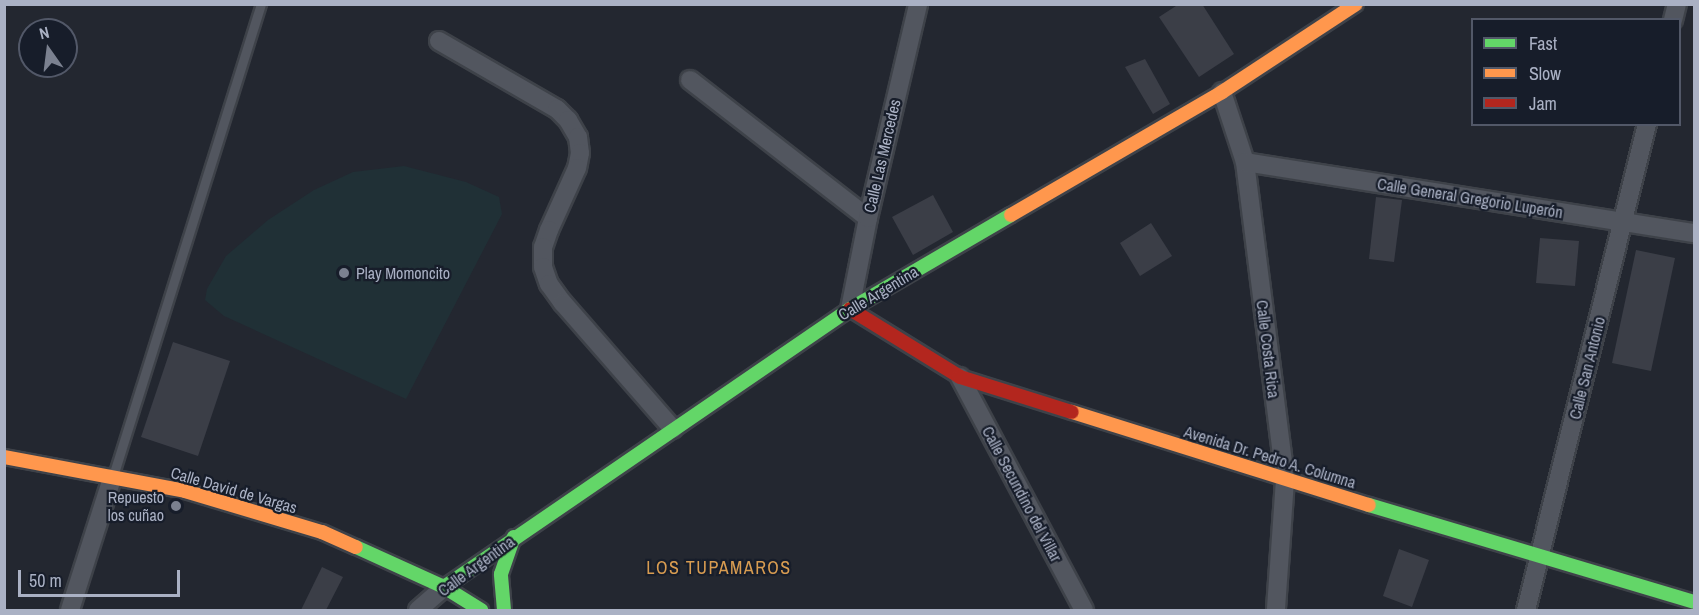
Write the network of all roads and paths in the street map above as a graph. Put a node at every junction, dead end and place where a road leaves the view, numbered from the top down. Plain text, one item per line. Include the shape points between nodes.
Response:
1 (261, 4) edge
2 (918, 4) edge
3 (1356, 4) edge
4 (439, 41) dead end
5 (690, 80) dead end
6 (1222, 92) junction
7 (1647, 126) edge
8 (1245, 162) junction
9 (868, 218) junction
10 (1623, 222) junction
11 (1695, 233) edge
12 (850, 309) junction
13 (960, 377) junction
14 (673, 429) junction
15 (4, 457) edge
16 (112, 478) junction
17 (1285, 480) junction
18 (514, 537) junction
19 (1540, 555) junction
20 (444, 587) junction
21 (1695, 602) edge
22 (70, 610) edge
23 (418, 610) edge
24 (481, 610) edge
25 (504, 610) edge
26 (1084, 610) edge
27 (1276, 610) edge
28 (1526, 610) edge

1 - 16 lane
2 - 9 street, Calle Las Mercedes
3 - 6 main road, Calle Argentina
4 - 14 street via 557,109 568,120 578,137 580,153 543,247 543,267 549,284 563,303
5 - 9 street
6 - 8 street, Calle Costa Rica
6 - 12 main road, Calle Argentina
7 - 10 street, Calle San Antonio
8 - 10 street, Calle General Gregorio Luperón
8 - 17 street, Calle Costa Rica
9 - 12 street, Calle Las Mercedes
10 - 11 street, Calle General Gregorio Luperón
10 - 19 street, Calle San Antonio
12 - 13 main road, Avenida Dr. Pedro A. Columna
12 - 14 main road, Calle Argentina
13 - 17 main road, Avenida Dr. Pedro A. Columna
13 - 26 street, Calle Secundino del Villar
14 - 18 main road, Calle Argentina
15 - 16 main road, Calle David de Vargas
16 - 20 main road, Calle David de Vargas via 185,491 322,532
16 - 22 street
17 - 19 main road, Avenida Dr. Pedro A. Columna
17 - 27 street, Calle Costa Rica
18 - 20 main road, Calle Argentina
18 - 25 main road via 501,574
19 - 21 main road, Avenida Dr. Pedro A. Columna
19 - 28 street, Calle San Antonio
20 - 23 street, Calle Argentina
20 - 24 main road, Calle David de Vargas

